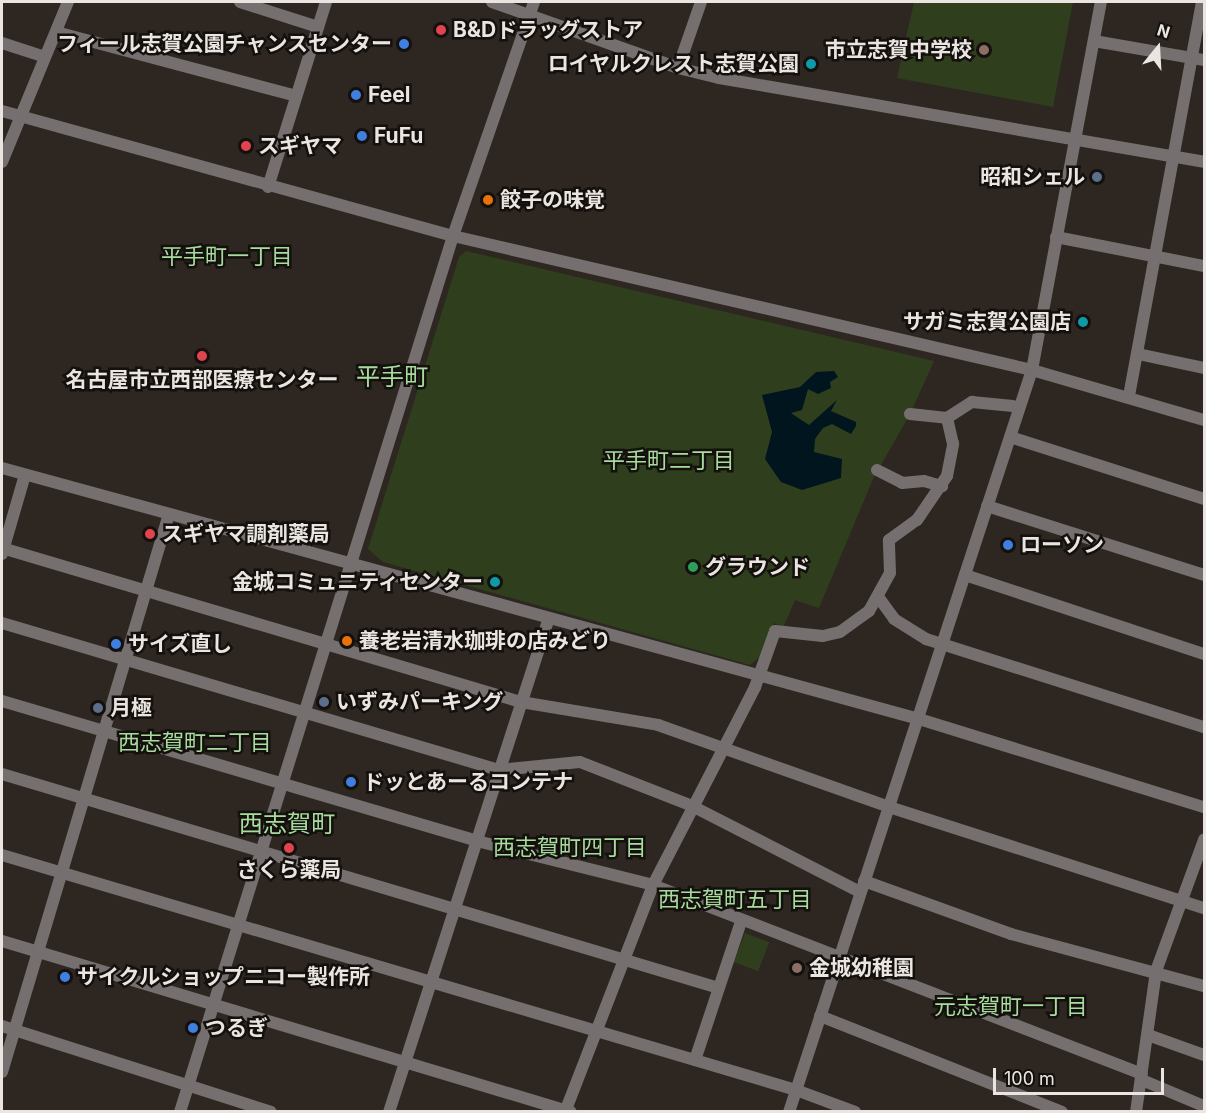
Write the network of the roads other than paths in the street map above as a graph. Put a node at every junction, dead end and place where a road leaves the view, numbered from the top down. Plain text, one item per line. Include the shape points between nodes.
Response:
1 (68, 2) edge
2 (240, 2) edge
3 (326, 2) edge
4 (492, 2) edge
5 (534, 2) edge
6 (701, 2) edge
7 (1101, 2) edge
8 (1202, 2) edge
9 (530, 16) junction
10 (318, 27) junction
11 (56, 32) junction
12 (1094, 40) junction
13 (2, 43) edge
14 (45, 57) junction
15 (1190, 57) junction
16 (1204, 60) edge
17 (678, 68) junction
18 (296, 96) junction
19 (2, 111) edge
20 (21, 117) junction
21 (1072, 141) junction
22 (1172, 156) junction
23 (2, 162) edge
24 (1204, 162) edge
25 (268, 187) junction
26 (453, 236) junction
27 (1056, 237) junction
28 (1155, 258) junction
29 (1204, 266) edge
30 (1138, 354) junction
31 (1204, 368) edge
32 (1032, 370) junction
33 (1129, 396) junction
34 (1013, 406) dead end
35 (910, 414) dead end
36 (947, 418) junction
37 (1204, 420) edge
38 (1010, 437) junction
39 (2, 468) edge
40 (877, 470) dead end
41 (25, 475) junction
42 (942, 486) junction
43 (1204, 499) edge
44 (987, 506) junction
45 (169, 514) junction
46 (2, 550) edge
47 (353, 566) junction
48 (965, 575) junction
49 (1204, 575) edge
50 (146, 591) junction
51 (879, 598) junction
52 (548, 621) junction
53 (2, 623) edge
54 (942, 644) junction
55 (328, 645) junction
56 (1204, 654) edge
57 (125, 660) junction
58 (759, 677) junction
59 (2, 700) edge
60 (521, 702) junction
61 (307, 714) junction
62 (919, 718) junction
63 (1204, 727) edge
64 (104, 730) junction
65 (722, 749) junction
66 (499, 770) junction
67 (2, 774) edge
68 (285, 784) junction
69 (84, 799) junction
70 (692, 806) junction
71 (889, 807) junction
72 (1204, 807) edge
73 (1204, 840) edge
74 (477, 841) junction
75 (263, 852) junction
76 (2, 855) edge
77 (62, 873) junction
78 (653, 885) junction
79 (862, 887) junction
80 (1182, 901) junction
81 (1204, 908) edge
82 (454, 909) junction
83 (741, 922) junction
84 (240, 927) junction
85 (2, 941) edge
86 (38, 952) junction
87 (623, 959) junction
88 (837, 960) junction
89 (1156, 970) junction
90 (430, 982) junction
91 (1204, 986) edge
92 (719, 988) junction
93 (215, 1006) junction
94 (820, 1016) junction
95 (8, 1028) edge
96 (594, 1030) junction
97 (1148, 1035) junction
98 (1204, 1055) edge
99 (695, 1060) junction
100 (404, 1063) junction
101 (2, 1072) edge
102 (1142, 1077) junction
103 (188, 1085) junction
104 (796, 1090) junction
105 (1204, 1106) edge
106 (567, 1111) edge
107 (180, 1112) edge
108 (271, 1112) edge
109 (389, 1112) edge
110 (789, 1112) edge
111 (855, 1112) edge
112 (1062, 1112) edge
113 (1136, 1112) edge

1 - 11 street
2 - 10 street
3 - 10 street
4 - 9 street
5 - 9 street
6 - 17 street
7 - 12 street
8 - 15 street
9 - 17 street
9 - 26 street
10 - 18 street
11 - 14 street
11 - 18 street
12 - 15 street
12 - 21 street
13 - 14 street
14 - 20 street
15 - 16 street
15 - 22 street
17 - 21 street
18 - 25 street
19 - 20 street
20 - 23 street
20 - 25 street
21 - 22 street
21 - 27 street
22 - 24 street
22 - 28 street
25 - 26 street
26 - 32 street
26 - 47 street
27 - 28 street
27 - 32 street
28 - 29 street
28 - 30 street
30 - 31 street
30 - 33 street
32 - 33 street
32 - 38 street
33 - 37 street
34 - 36 street via 972,402
35 - 36 street
36 - 42 street via 953,444
38 - 43 street
38 - 44 street
39 - 41 street
40 - 42 street via 902,483 924,481
41 - 45 street
41 - 46 street
42 - 51 street via 917,520 889,540 890,573
44 - 48 street
44 - 49 street
45 - 47 street
45 - 50 street
46 - 50 street
47 - 52 street
47 - 55 street
48 - 54 street
48 - 56 street
50 - 55 street
50 - 57 street
51 - 54 street via 906,629
51 - 58 street via 856,623 840,632 809,637 775,631
52 - 58 street
52 - 60 street
53 - 57 street
54 - 62 street
54 - 63 street
55 - 60 street
55 - 61 street
57 - 61 street
57 - 64 street
58 - 62 street
58 - 65 street
59 - 64 street
60 - 65 street via 658,725
60 - 66 street
61 - 66 street
61 - 68 street
62 - 71 street
62 - 72 street
64 - 68 street
64 - 69 street
65 - 70 street
65 - 71 street
66 - 70 street via 580,762
66 - 74 street
67 - 69 street
68 - 74 street
68 - 75 street
69 - 75 street
69 - 77 street
70 - 78 street
70 - 79 street
71 - 79 street
71 - 80 street
73 - 80 street
74 - 78 street
74 - 82 street
75 - 82 street
75 - 84 street
76 - 77 street
77 - 84 street
77 - 86 street
78 - 83 street
78 - 87 street
79 - 88 street
79 - 89 street via 1011,934
80 - 81 street
80 - 89 street
82 - 87 street
82 - 90 street
83 - 88 street
83 - 92 street
84 - 90 street
84 - 93 street
85 - 86 street
86 - 93 street
86 - 95 street
87 - 92 street
87 - 96 street
88 - 94 street
88 - 102 street
89 - 91 street
89 - 97 street
90 - 96 street
90 - 100 street
92 - 99 street
93 - 100 street
93 - 103 street
94 - 104 street
94 - 112 street
95 - 101 street
95 - 103 street
96 - 99 street
96 - 106 street
97 - 98 street
97 - 102 street
99 - 104 street
100 - 106 street
100 - 109 street
102 - 105 street
102 - 113 street
103 - 107 street
103 - 108 street
104 - 110 street
104 - 111 street

